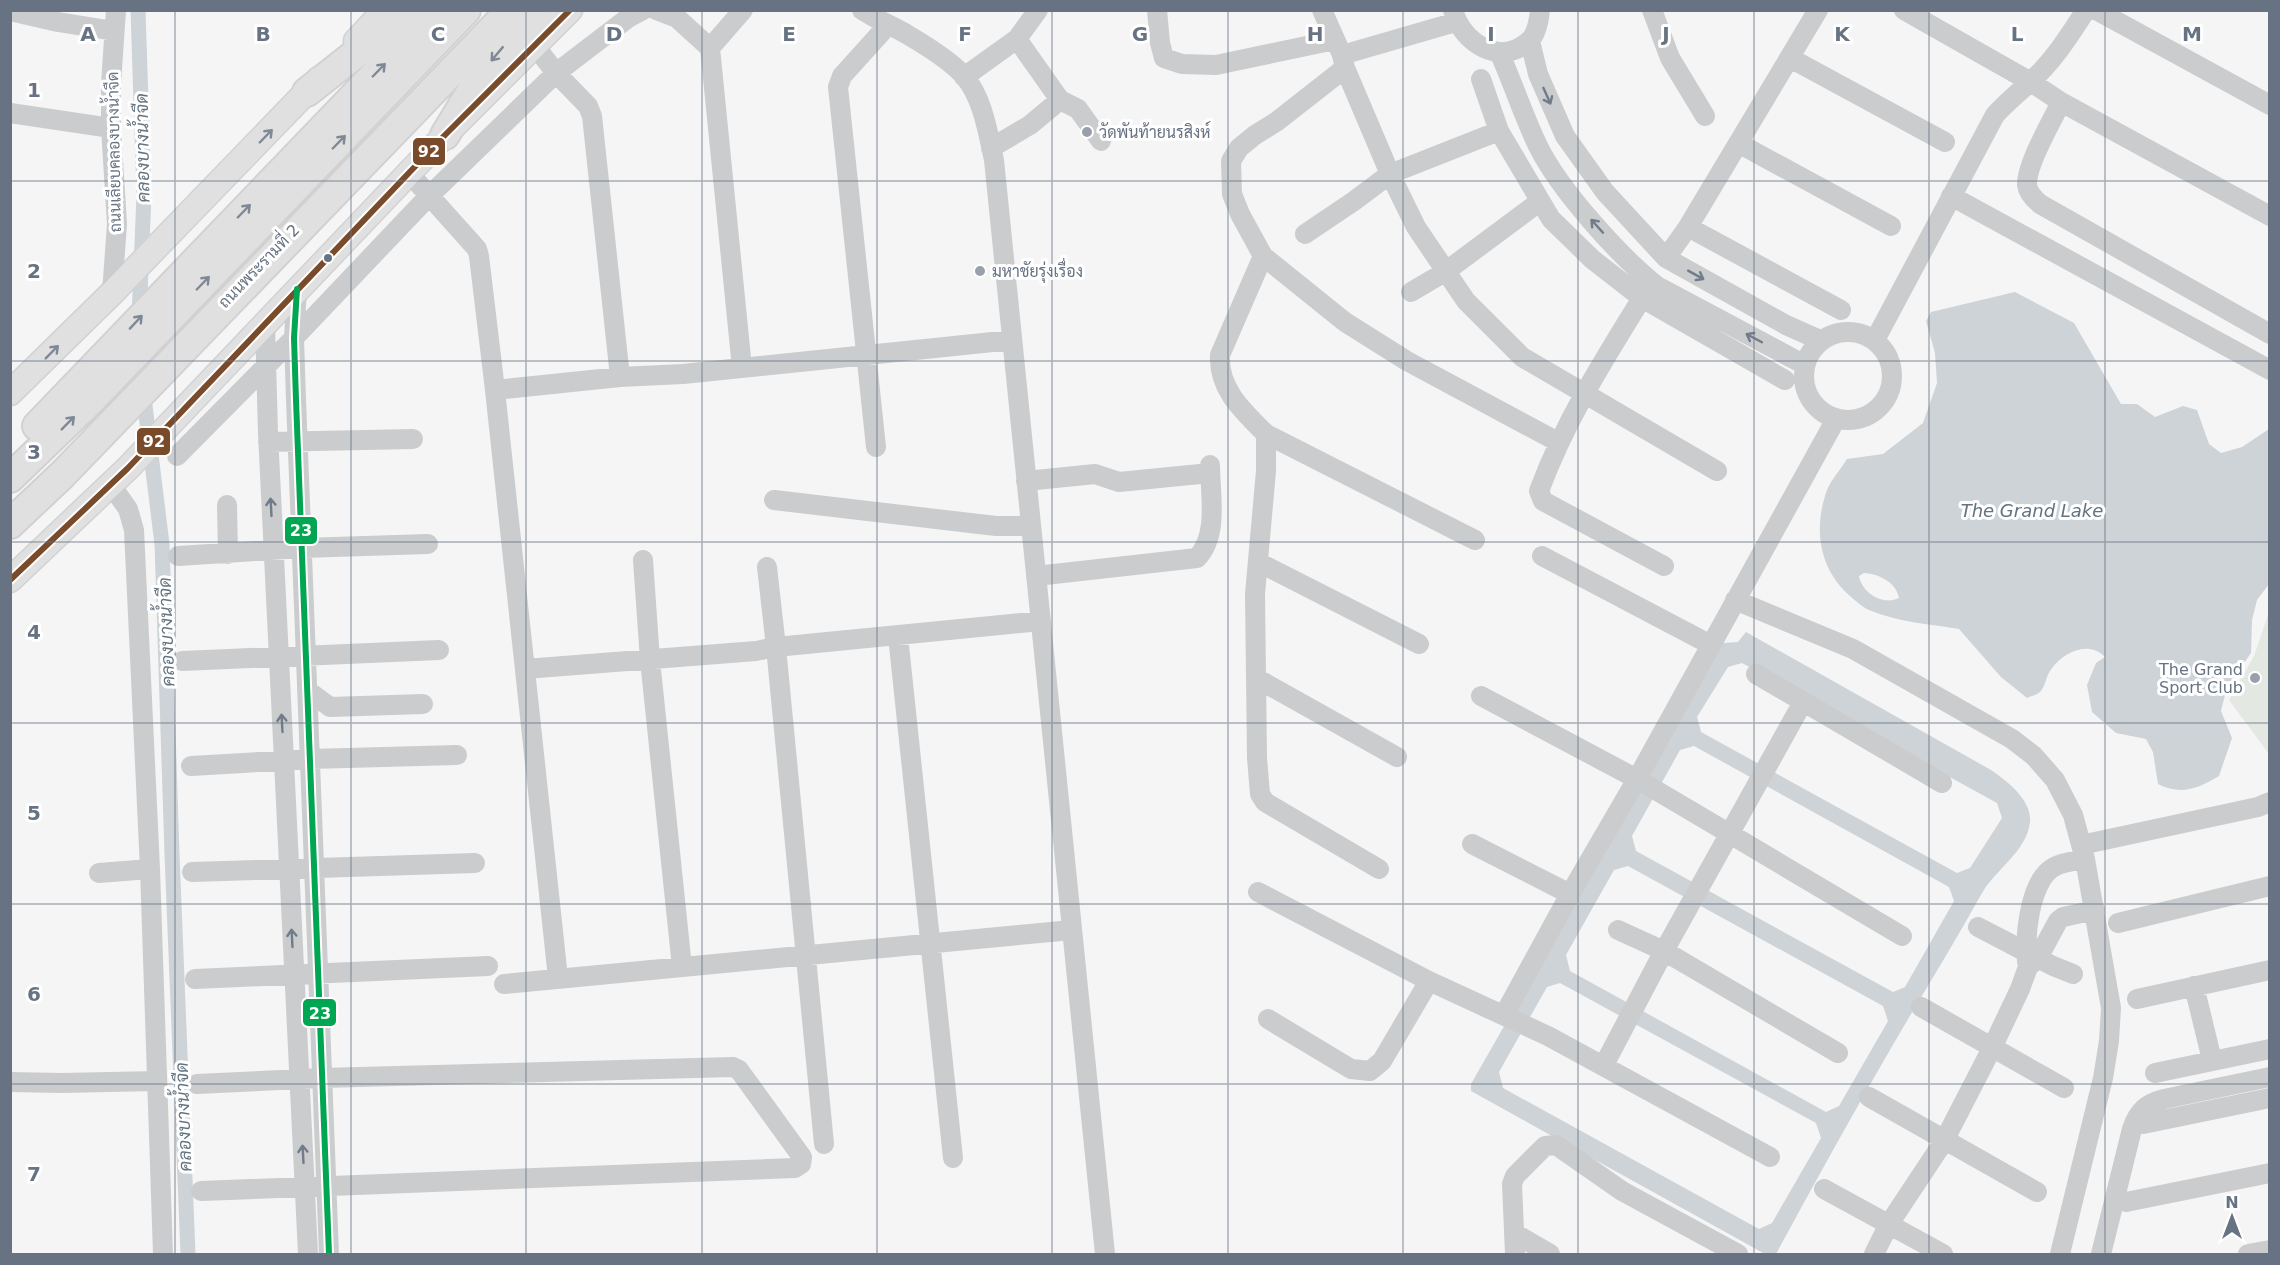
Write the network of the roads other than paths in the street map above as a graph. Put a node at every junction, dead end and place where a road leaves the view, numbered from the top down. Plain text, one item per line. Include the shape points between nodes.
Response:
1 (116, 10) edge
2 (385, 10) edge
3 (411, 10) edge
4 (437, 10) edge
5 (466, 10) edge
6 (503, 10) edge
7 (511, 10) edge
8 (536, 10) edge
9 (570, 10) edge
10 (643, 10) edge
11 (656, 10) edge
12 (743, 10) edge
13 (862, 10) edge
14 (1038, 10) edge
15 (1157, 10) edge
16 (1322, 10) edge
17 (1540, 10) edge
18 (1652, 10) edge
19 (1818, 10) edge
20 (1904, 10) edge
21 (2086, 10) edge
22 (2096, 10) edge
23 (10, 11) edge
24 (1455, 16) edge
25 (888, 26) junction
26 (114, 31) junction
27 (1017, 39) junction
28 (1530, 41) junction
29 (535, 46) junction
30 (710, 48) junction
31 (1499, 52) junction
32 (1341, 55) junction
33 (1790, 58) junction
34 (556, 73) junction
35 (964, 76) junction
36 (1481, 79) dead end
37 (2031, 82) junction
38 (307, 92) junction
39 (1060, 100) junction
40 (2061, 102) junction
41 (2270, 105) edge
42 (10, 113) edge
43 (1705, 117) dead end
44 (111, 128) junction
45 (1499, 131) junction
46 (445, 135) junction
47 (1101, 141) dead end
48 (1945, 142) dead end
49 (1738, 143) junction
50 (991, 148) junction
51 (409, 173) junction
52 (1390, 174) junction
53 (429, 196) junction
54 (1951, 196) junction
55 (1539, 202) junction
56 (2270, 216) edge
57 (1891, 226) dead end
58 (1688, 227) junction
59 (1305, 234) dead end
60 (1263, 256) junction
61 (1666, 258) junction
62 (1445, 272) junction
63 (118, 287) junction
64 (297, 289) junction
65 (1411, 292) dead end
66 (1642, 298) junction
67 (1841, 310) dead end
68 (265, 324) junction
69 (2270, 334) edge
70 (294, 338) junction
71 (1012, 340) junction
72 (1875, 340) junction
73 (1822, 341) junction
74 (867, 355) junction
75 (1805, 365) junction
76 (266, 366) junction
77 (742, 368) junction
78 (2270, 370) edge
79 (620, 376) junction
80 (1785, 380) dead end
81 (495, 390) junction
82 (10, 393) edge
83 (1582, 394) junction
84 (296, 400) junction
85 (266, 402) junction
86 (1836, 419) junction
87 (1266, 434) junction
88 (413, 439) dead end
89 (297, 440) junction
90 (268, 442) junction
91 (1558, 442) junction
92 (876, 447) dead end
93 (10, 453) edge
94 (177, 456) dead end
95 (1717, 471) dead end
96 (10, 478) edge
97 (1026, 481) junction
98 (111, 485) junction
99 (774, 500) dead end
100 (227, 505) dead end
101 (10, 517) edge
102 (10, 524) edge
103 (1031, 526) junction
104 (1475, 540) dead end
105 (428, 544) dead end
106 (302, 548) junction
107 (273, 550) junction
108 (228, 554) junction
109 (178, 556) dead end
110 (1542, 556) dead end
111 (643, 560) dead end
112 (1258, 562) junction
113 (1664, 566) dead end
114 (767, 567) dead end
115 (17, 573) edge
116 (1036, 576) junction
117 (1735, 600) junction
118 (1041, 621) junction
119 (898, 636) junction
120 (1419, 644) dead end
121 (1711, 645) junction
122 (776, 647) junction
123 (439, 650) dead end
124 (306, 655) junction
125 (279, 657) junction
126 (650, 660) junction
127 (182, 661) dead end
128 (525, 669) junction
129 (1756, 674) dead end
130 (1256, 678) junction
131 (307, 690) junction
132 (1481, 696) dead end
133 (1803, 702) junction
134 (423, 704) dead end
135 (457, 755) dead end
136 (1397, 757) dead end
137 (310, 759) junction
138 (284, 761) junction
139 (191, 766) dead end
140 (1639, 780) junction
141 (1942, 783) dead end
142 (2270, 802) edge
143 (1730, 835) junction
144 (1472, 844) dead end
145 (2083, 852) junction
146 (475, 863) dead end
147 (314, 867) junction
148 (150, 869) junction
149 (289, 869) junction
150 (1379, 869) dead end
151 (192, 872) dead end
152 (99, 873) dead end
153 (2270, 886) edge
154 (1257, 892) dead end
155 (1570, 894) junction
156 (2095, 910) junction
157 (2118, 923) dead end
158 (1978, 927) dead end
159 (1072, 930) junction
160 (1618, 930) dead end
161 (1902, 936) dead end
162 (929, 945) junction
163 (1664, 951) junction
164 (806, 957) junction
165 (2030, 959) junction
166 (488, 966) dead end
167 (682, 967) junction
168 (2270, 970) edge
169 (318, 973) junction
170 (2073, 974) dead end
171 (294, 975) junction
172 (558, 978) junction
173 (195, 979) dead end
174 (1429, 981) junction
175 (504, 984) dead end
176 (2194, 986) junction
177 (2137, 999) dead end
178 (1922, 1007) dead end
179 (1505, 1016) junction
180 (1268, 1019) dead end
181 (1992, 1048) junction
182 (2270, 1049) edge
183 (1838, 1053) dead end
184 (2212, 1060) junction
185 (1604, 1065) junction
186 (2155, 1073) dead end
187 (2270, 1077) edge
188 (322, 1078) junction
189 (299, 1080) junction
190 (157, 1081) junction
191 (10, 1082) edge
192 (197, 1084) dead end
193 (2064, 1088) dead end
194 (1869, 1097) dead end
195 (2268, 1105) edge
196 (2143, 1124) dead end
197 (1944, 1141) junction
198 (824, 1144) dead end
199 (1770, 1156) dead end
200 (953, 1158) dead end
201 (2270, 1173) edge
202 (326, 1186) junction
203 (305, 1188) junction
204 (1824, 1189) dead end
205 (201, 1191) dead end
206 (2037, 1192) dead end
207 (2126, 1202) dead end
208 (1889, 1224) junction
209 (1514, 1233) junction
210 (2270, 1250) edge
211 (163, 1254) edge
212 (308, 1254) edge
213 (329, 1254) edge
214 (1105, 1254) edge
215 (1515, 1254) edge
216 (1550, 1254) edge
217 (1738, 1254) edge
218 (1874, 1254) edge
219 (1943, 1254) edge
220 (2060, 1254) edge
221 (2101, 1254) edge
222 (2248, 1254) edge

1 - 26 street, ถนนเลียบคลองบางน้ำจืด
2 - 38 main road
3 - 38 highway
93 -> 4 highway
96 -> 5 highway via 98,392
6 - 101 highway, ถนนพระรามที่ 2 via 127,403
7 - 102 highway via 62,475
8 -> 46 highway via 494,58
9 - 29 main road
10 - 34 street
11 - 30 street via 677,18
12 - 30 street
13 - 25 street
14 - 27 street
15 - 32 street via 1164,58 1182,64
16 - 32 street
17 - 28 street
18 - 43 street via 1670,58
19 - 33 street
20 - 37 street
21 - 37 street via 2060,49
22 - 41 street
23 - 26 street
24 - 31 street via 1466,37 1481,48
24 - 32 street
25 - 35 street via 923,45
25 - 74 street via 842,76 838,87
26 - 44 street, ถนนเลียบคลองบางน้ำจืด
27 - 35 street
27 - 39 street
28 - 31 street
28 -> 61 street via 1538,74 1565,136 1605,192
29 - 34 street
29 - 46 main road
30 - 77 street
75 -> 31 street via 1644,276 1559,180 1538,146
32 - 52 street
32 - 60 street via 1275,122 1239,148 1231,161 1232,194
33 - 48 street
33 - 49 street
34 - 53 street
34 - 79 street via 588,106 592,116
35 - 50 street via 975,95
36 - 45 street
37 - 40 street
37 - 54 street via 1995,115
63 -> 38 main road
39 - 47 street via 1078,109
39 - 50 street via 1030,125
40 - 56 street
40 - 69 street via 2032,162 2027,186 2031,196
42 - 44 street
44 - 63 street, ถนนเลียบคลองบางน้ำจืด
45 - 52 street
45 - 55 street
46 - 51 main road
49 - 57 street
49 - 58 street
50 - 71 street
51 - 53 street
51 - 64 main road
52 - 59 street
52 - 62 street via 1416,227
53 - 70 street
53 - 81 street via 477,249
54 - 72 street
54 - 78 street
55 - 62 street
55 - 66 street via 1592,259
58 - 61 street
58 - 67 street
60 - 87 street via 1220,355 1219,368 1222,381 1241,409
60 - 91 street via 1345,322 1407,361
61 -> 73 street via 1786,326
62 - 65 street
62 - 83 street via 1466,301 1522,357
82 -> 63 main road
64 - 68 main road
64 - 70 street
66 - 80 street
66 - 83 street
68 - 76 street
68 - 98 main road
70 - 76 street
70 - 84 street
71 - 74 street
71 - 97 street
72 - 73 street via 1850,332
72 - 86 street via 1892,367 1889,395 1869,416
73 - 75 street
74 - 77 street
74 - 92 street
75 - 86 street via 1808,394 1816,407
76 - 85 street
76 - 94 street
77 - 79 street
79 - 81 street
81 - 128 street
83 - 91 street
83 - 95 street
84 - 85 street
84 - 89 street
85 - 90 street
86 - 117 street
87 - 104 street
87 - 112 street
88 - 89 street
89 - 90 street
89 - 106 street
107 -> 90 street
91 - 113 street via 1539,491 1543,501
97 - 103 street
97 - 116 street via 1095,474 1119,482 1210,469 1211,519 1204,550 1197,558
98 - 115 main road
98 - 148 street via 128,509 134,530
99 - 103 street via 996,526
100 - 108 street
103 - 116 street
105 - 106 street
106 - 107 street
106 - 124 street
107 - 108 street
107 - 125 street
108 - 109 street
110 - 121 street
111 - 126 street
112 - 120 street
112 - 130 street
114 - 122 street
116 - 118 street
117 - 121 street
117 - 145 street via 1853,649 2012,739 2055,780 2073,815
118 - 119 street
118 - 159 street
119 - 122 street
119 - 162 street
121 - 140 street
122 - 126 street
122 - 164 street
123 - 124 street
124 - 125 street
124 - 131 street
125 - 127 street
138 -> 125 street
126 - 128 street
126 - 167 street
128 - 172 street
129 - 133 street
130 - 136 street
130 - 150 street via 1257,758 1260,794 1265,802
131 - 134 street via 330,707
131 - 137 street
132 - 140 street
133 - 141 street
133 - 143 street
135 - 137 street
137 - 138 street
137 - 147 street
138 - 139 street
138 - 149 street
140 - 143 street
140 - 155 street
142 - 145 street
143 - 161 street
143 - 163 street
144 - 155 street
145 - 156 street
145 - 165 street via 2054,867 2041,880 2032,905
146 - 147 street
147 - 149 street
147 - 169 street
148 - 152 street
148 - 190 street
149 - 151 street
171 -> 149 street
153 - 157 street
154 - 174 street
155 - 179 street
156 - 165 street via 2063,917
156 - 220 street via 2109,988 2109,1041
158 - 165 street
159 - 162 street
159 - 214 street
160 - 163 street
162 - 164 street
162 - 200 street
163 - 183 street
163 - 185 street
164 - 167 street
164 - 198 street
165 - 170 street
165 - 181 street
166 - 169 street
167 - 172 street
168 - 176 street
169 - 171 street
169 - 188 street
171 - 173 street
171 - 189 street
172 - 175 street
174 - 179 street
174 - 180 street via 1382,1061 1370,1071 1351,1069
176 - 177 street
176 - 184 street
178 - 181 street
179 - 185 street
181 - 193 street
181 - 197 street
182 - 184 street
184 - 186 street
185 - 199 street
187 - 221 street via 2164,1099 2142,1109 2132,1129
188 - 189 street
188 - 202 street
188 - 202 street via 733,1067 802,1157 795,1168
189 - 192 street
203 -> 189 street
190 - 191 street
190 - 211 street
194 - 197 street
195 - 196 street
197 - 206 street
197 - 208 street
201 - 207 street
202 - 203 street
202 - 213 street
203 - 205 street
203 - 212 street
204 - 208 street
208 - 218 street
208 - 219 street
209 - 215 street
209 - 216 street
209 - 217 street via 1515,1176 1549,1144 1622,1191
210 - 222 street

